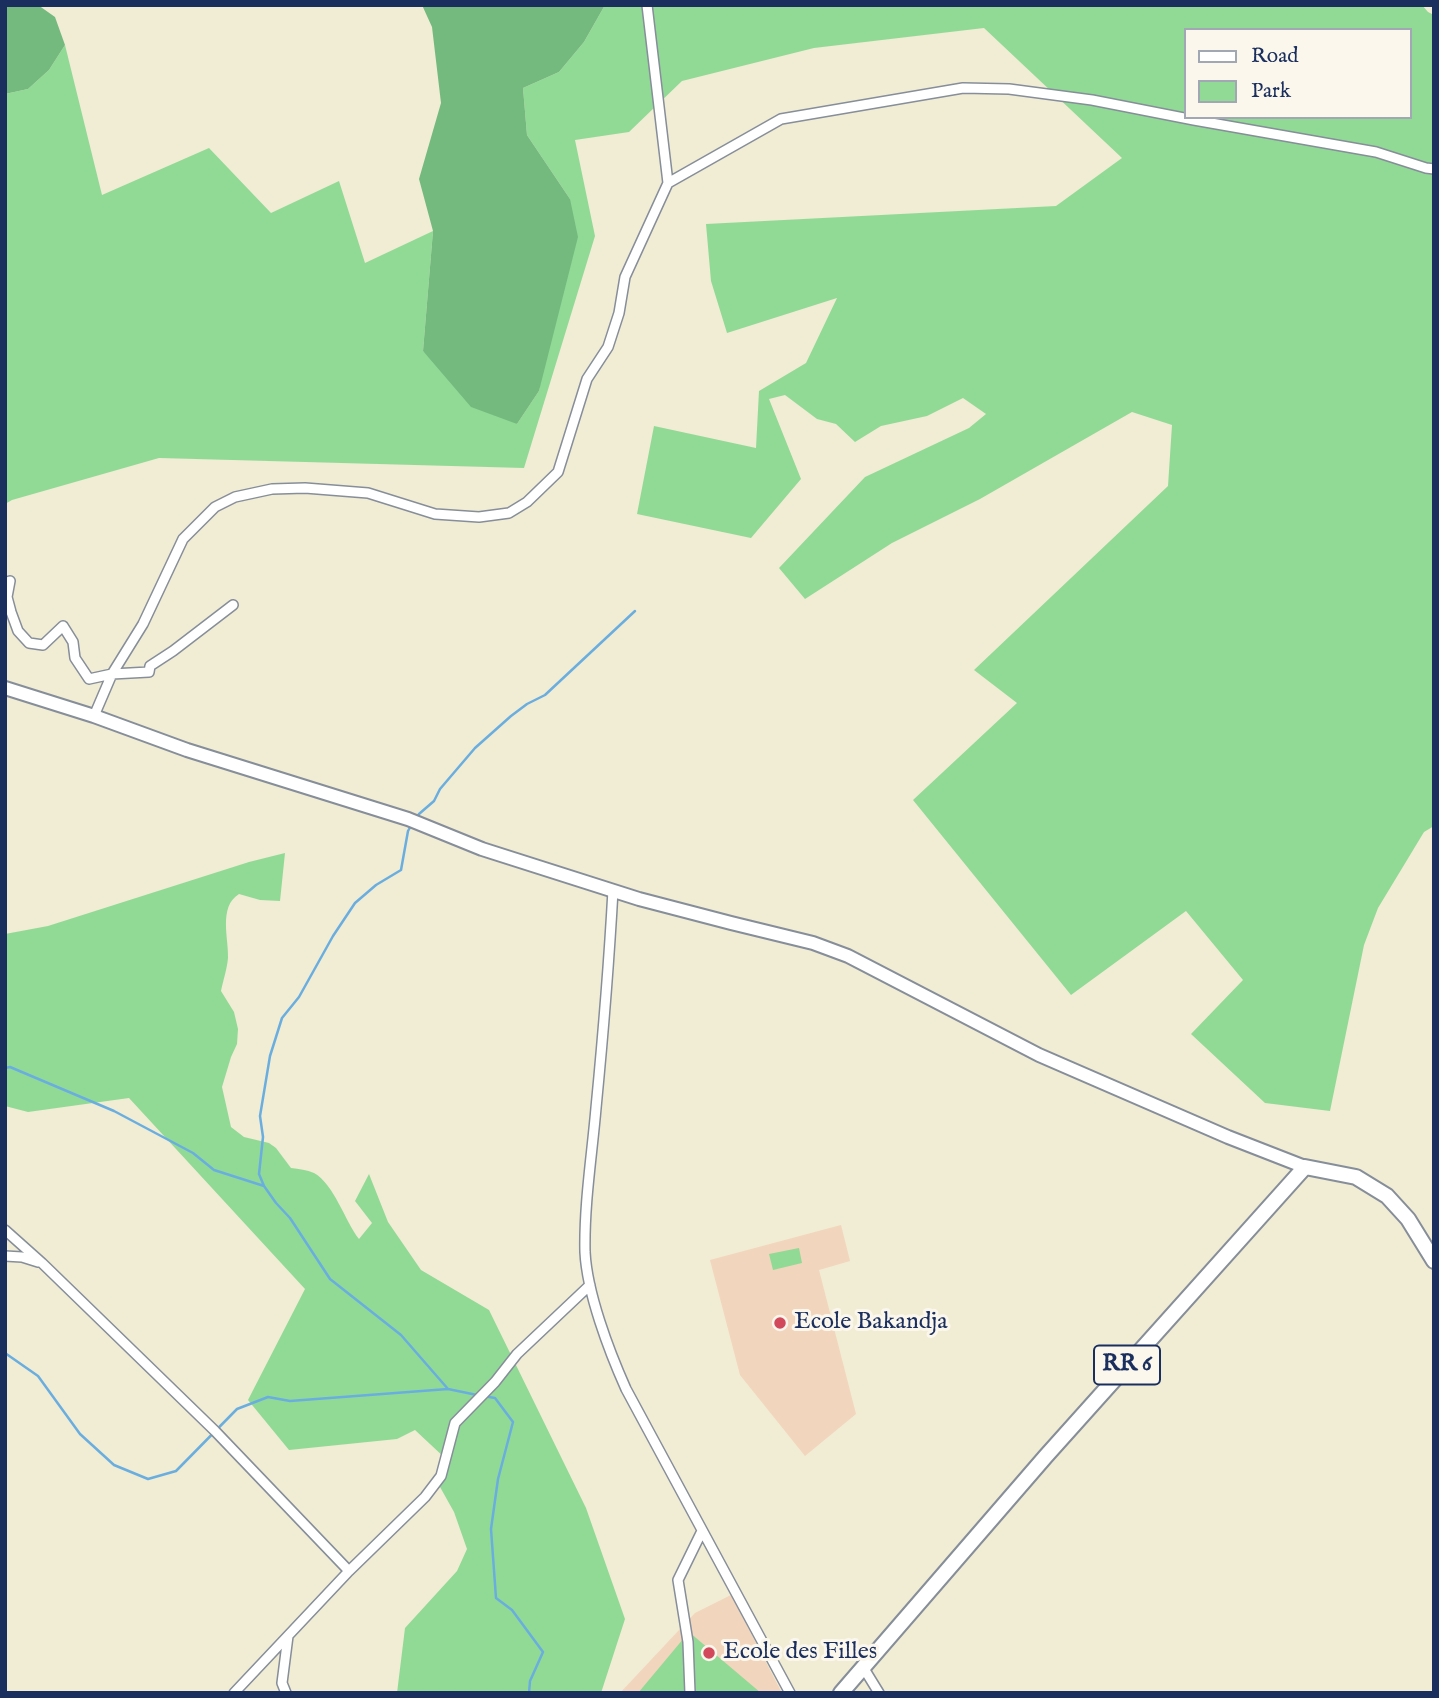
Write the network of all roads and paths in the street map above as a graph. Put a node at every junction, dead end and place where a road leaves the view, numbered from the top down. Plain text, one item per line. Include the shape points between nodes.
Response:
1 (647, 5) edge
2 (1184, 118) edge
3 (1189, 119) edge
4 (1434, 169) edge
5 (668, 183) junction
6 (5, 583) edge
7 (233, 604) dead end
8 (112, 674) junction
9 (5, 688) edge
10 (94, 716) junction
11 (614, 890) junction
12 (1304, 1167) junction
13 (5, 1230) edge
14 (5, 1256) edge
15 (1434, 1261) edge
16 (42, 1263) junction
17 (590, 1286) junction
18 (702, 1531) junction
19 (349, 1571) junction
20 (288, 1636) junction
21 (863, 1667) junction
22 (234, 1693) edge
23 (286, 1693) edge
24 (690, 1693) edge
25 (790, 1693) edge
26 (842, 1693) edge
27 (880, 1693) edge

1 - 5 street
2 - 5 street via 1092,100 963,88 781,118
3 - 4 street via 1376,152
5 - 8 street via 625,277 608,347 587,379 558,472 527,502 509,513 479,517 435,514 368,493 305,488 272,489 234,498 215,507 183,539 143,624
6 - 8 street via 10,581 6,597 18,631 29,643 43,645 63,626 89,679
7 - 8 street via 150,666 149,672
8 - 10 street
9 - 10 main road
10 - 11 main road
11 - 12 main road via 849,956 1039,1055
11 - 17 street via 587,1212 585,1253
12 - 15 main road via 1356,1177 1387,1196 1408,1219
12 - 21 main road, RR 6
13 - 16 street
14 - 16 street
16 - 19 street via 215,1431
17 - 18 street via 626,1389
17 - 19 street via 517,1354 455,1423 441,1476
18 - 24 street via 678,1580
18 - 25 street
19 - 20 street
20 - 22 street
20 - 23 street via 282,1683
21 - 26 main road, RR 6
21 - 27 street

